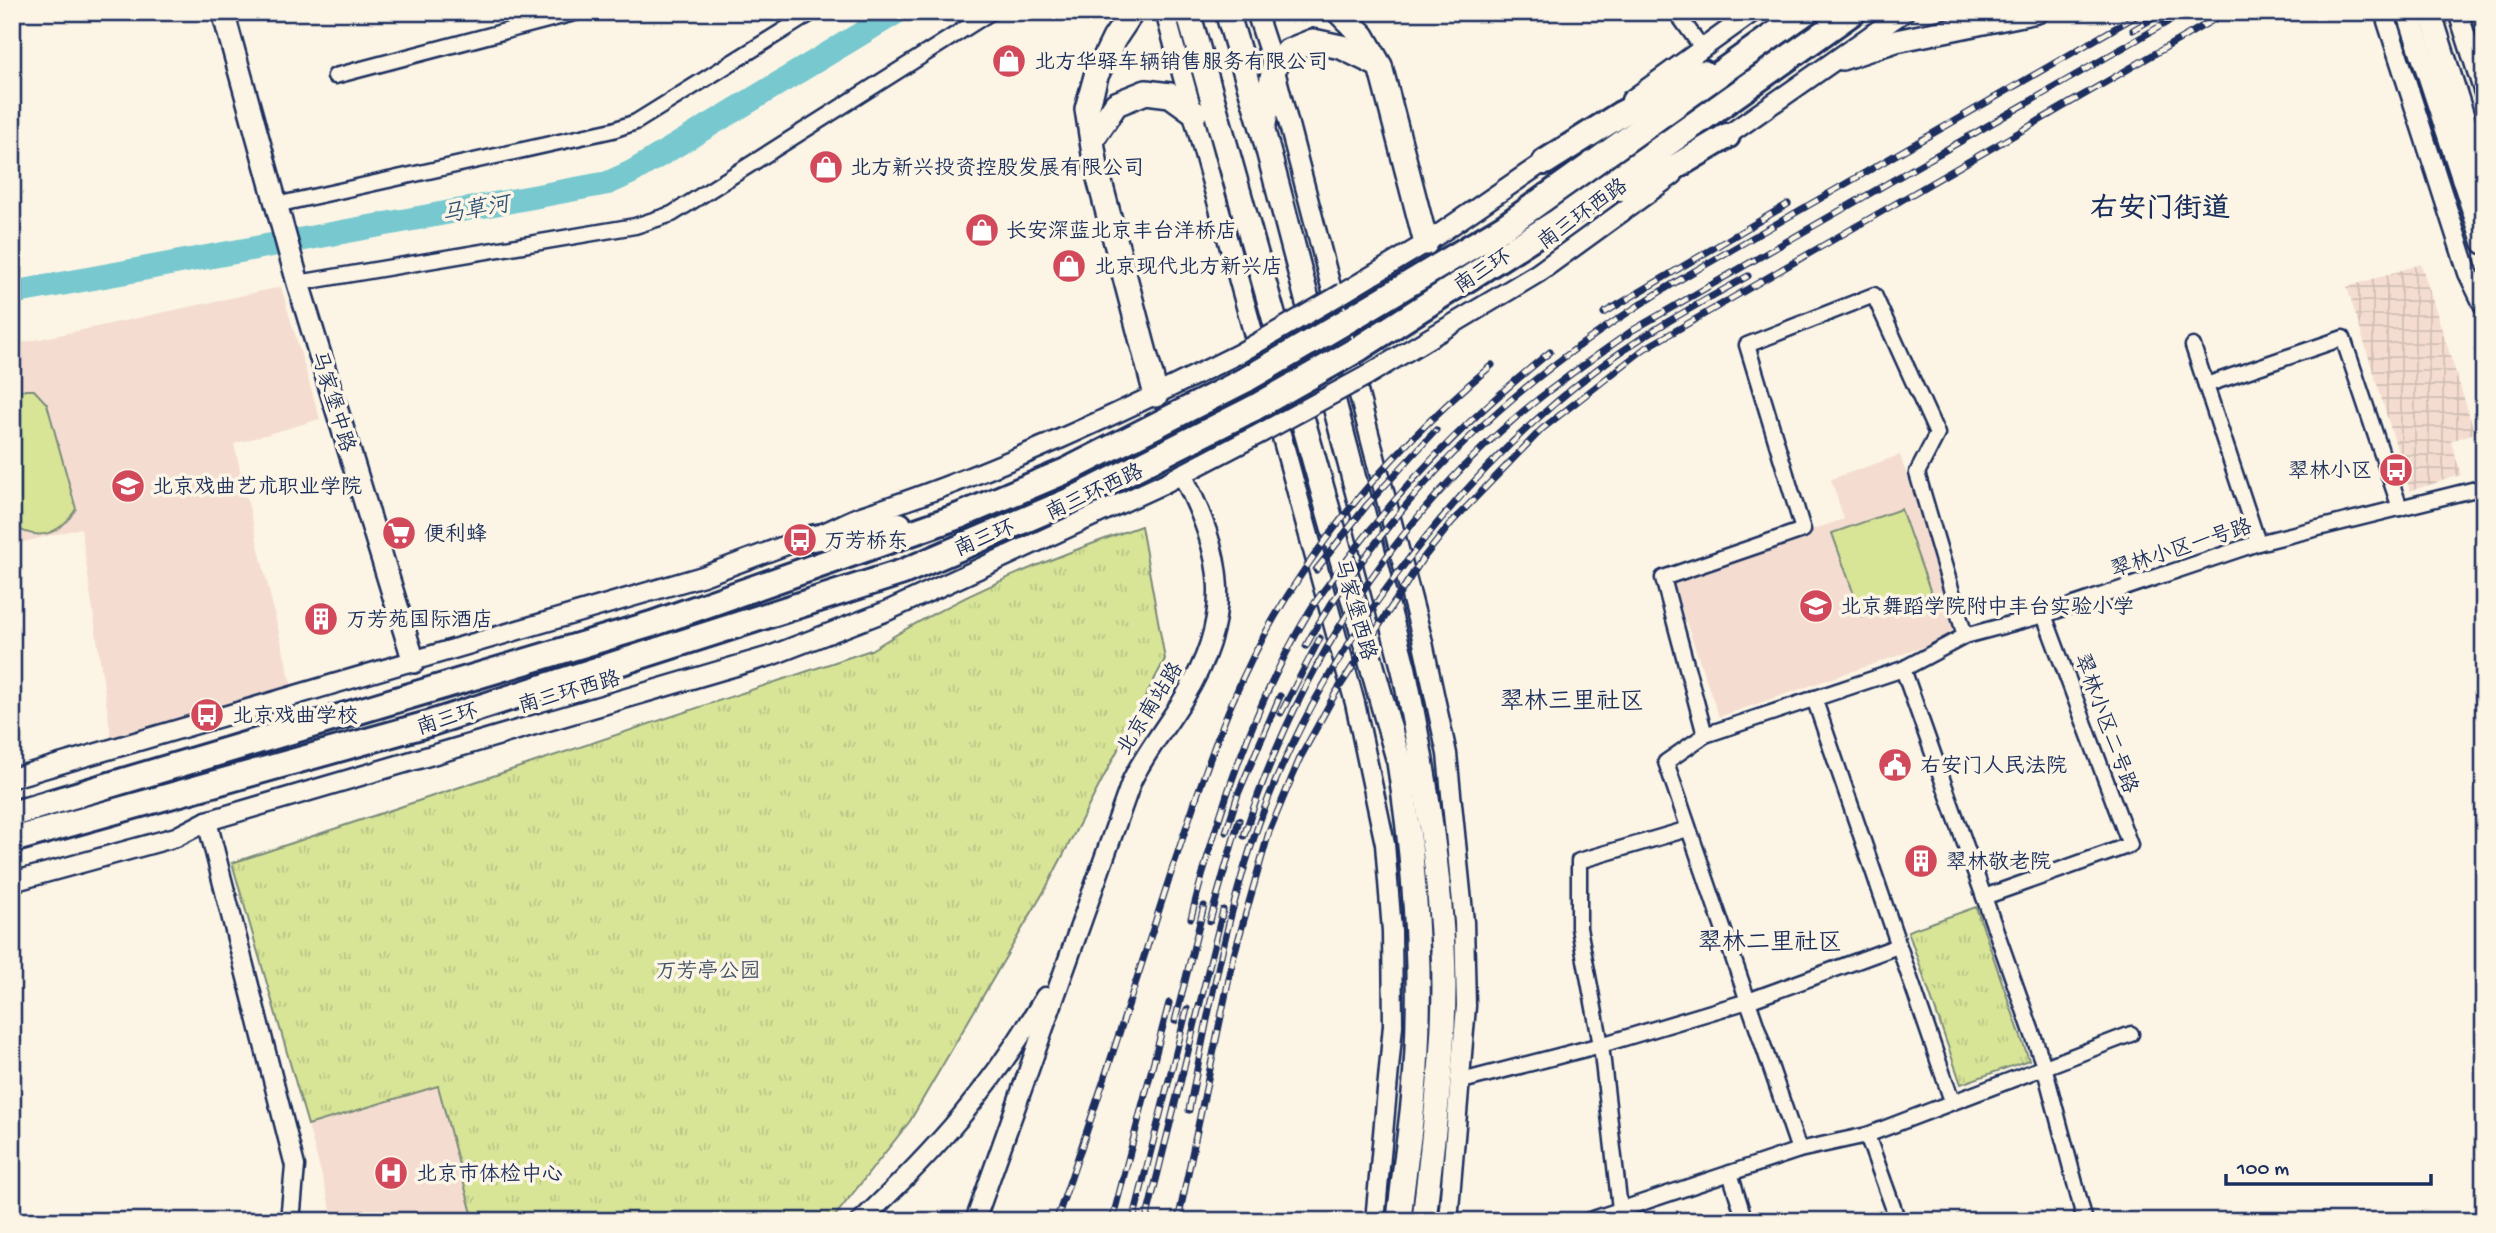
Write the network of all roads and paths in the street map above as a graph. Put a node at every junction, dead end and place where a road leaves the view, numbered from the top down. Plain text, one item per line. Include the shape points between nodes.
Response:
1 (223, 12) edge
2 (578, 12) edge
3 (813, 12) edge
4 (991, 12) edge
5 (1132, 12) edge
6 (1165, 12) edge
7 (1188, 12) edge
8 (1227, 12) edge
9 (1256, 12) edge
10 (1339, 12) edge
11 (1676, 12) edge
12 (1753, 12) edge
13 (1853, 12) edge
14 (1905, 12) edge
15 (2037, 12) edge
16 (2384, 12) edge
17 (2408, 12) edge
18 (2430, 12) edge
19 (2458, 12) edge
20 (1800, 16) edge
21 (1702, 48) junction
22 (1842, 58) junction
23 (1380, 66) junction
24 (1274, 67) junction
25 (335, 76) dead end
26 (2484, 93) edge
27 (1195, 113) junction
28 (1262, 131) junction
29 (1727, 136) junction
30 (1093, 138) junction
31 (1545, 162) junction
32 (2484, 183) edge
33 (278, 211) junction
34 (1558, 221) junction
35 (1426, 243) junction
36 (2484, 243) edge
37 (298, 283) junction
38 (2484, 306) edge
39 (2193, 346) dead end
40 (2206, 385) junction
41 (1156, 395) junction
42 (1182, 474) junction
43 (2484, 487) edge
44 (2400, 509) junction
45 (959, 516) junction
46 (813, 538) junction
47 (2258, 543) junction
48 (2044, 615) junction
49 (1965, 636) junction
50 (414, 662) junction
51 (1903, 669) junction
52 (1814, 698) junction
53 (1705, 736) junction
54 (12, 778) edge
55 (12, 814) edge
56 (207, 821) junction
57 (1688, 829) junction
58 (12, 840) edge
59 (12, 882) edge
60 (1983, 897) junction
61 (1898, 946) junction
62 (1065, 964) junction
63 (1748, 1001) junction
64 (2131, 1034) dead end
65 (1601, 1045) junction
66 (2044, 1066) junction
67 (1462, 1081) junction
68 (1952, 1101) junction
69 (1867, 1135) junction
70 (1799, 1150) junction
71 (1730, 1173) junction
72 (1620, 1209) junction
73 (290, 1221) edge
74 (861, 1221) edge
75 (975, 1221) edge
76 (1375, 1221) edge
77 (1399, 1221) edge
78 (1424, 1221) edge
79 (1448, 1221) edge
80 (1587, 1221) edge
81 (1745, 1221) edge
82 (1898, 1221) edge
83 (2085, 1221) edge

1 - 33 main road
2 - 25 street
3 - 33 street via 636,122
4 - 37 street via 672,214 635,226
5 - 30 main road via 1096,76 1087,109
6 - 27 street, 马家堡西路
7 - 77 main road, 马家堡西路 via 1399,762 1418,928 1414,1092
8 - 28 main road, 马家堡西路
9 - 24 street
10 - 23 main road via 1363,36
11 - 21 street
12 - 21 street
13 - 34 highway, 南三环
14 - 22 street, 南三环西路
15 - 22 main road via 1896,41
16 - 38 street via 2468,273
17 - 36 main road
18 - 32 main road
19 - 26 street
20 - 31 highway via 1728,60 1621,114
20 - 45 highway, 南三环, bridge via 1504,227 1247,379 1066,471
21 - 31 street
22 - 29 street, 南三环西路
23 - 24 main road via 1341,47 1313,41 1288,51
23 - 35 main road
24 - 28 main road
24 - 67 street via 1445,743 1464,922
27 - 30 main road via 1170,95 1146,92 1116,104
27 - 76 street, 马家堡西路 via 1355,703 1385,844 1393,1025
28 - 78 main road, 马家堡西路 via 1404,670 1430,812 1443,965
29 - 34 highway via 1677,166
29 - 42 street, 南三环西路, bridge via 1538,273 1366,376
30 - 41 main road via 1096,167
31 - 35 street
33 - 37 main road, 马家堡中路
34 - 58 highway, 南三环, bridge via 1359,349 1254,408 1076,498 903,572 428,724
35 - 41 street, bridge via 1240,353
37 - 50 main road, 马家堡中路
39 - 40 street
40 - 44 street via 2343,338
40 - 47 street
41 - 46 street via 1040,448
42 - 56 street, 南三环西路 via 887,611 770,656
42 - 62 street, 北京南站路 via 1205,518 1215,554 1219,600 1211,645 1198,675 1132,780
43 - 44 street, 翠林小区一号路
44 - 47 street, 翠林小区一号路
45 - 46 highway
45 - 55 highway, 南三环 via 652,624
46 - 50 street via 703,576
47 - 48 street, 翠林小区一号路
48 - 49 street, 翠林小区一号路
48 - 60 street, 翠林小区二号路 via 2130,845
49 - 51 street, 翠林小区一号路
49 - 53 street via 1917,473 1937,434 1874,295 1747,345 1803,530 1663,578
50 - 54 street
51 - 52 street, 翠林小区一号路
51 - 60 street
52 - 53 street, 翠林小区一号路
52 - 61 street
53 - 57 street, 翠林小区一号路 via 1666,762
56 - 59 street, 南三环西路 via 176,837
56 - 73 street via 295,1166
57 - 63 street
57 - 65 street via 1579,860 1579,928
60 - 66 street
61 - 63 street
61 - 68 street
62 - 74 street, 北京南站路 via 972,1108
62 - 75 street, 北京南站路
63 - 65 street
63 - 70 street
64 - 66 street
65 - 67 street
65 - 72 street
66 - 68 street
66 - 83 street
67 - 79 street
68 - 69 street
69 - 70 street
69 - 82 street
70 - 71 street
71 - 72 street
71 - 81 street
72 - 80 street

